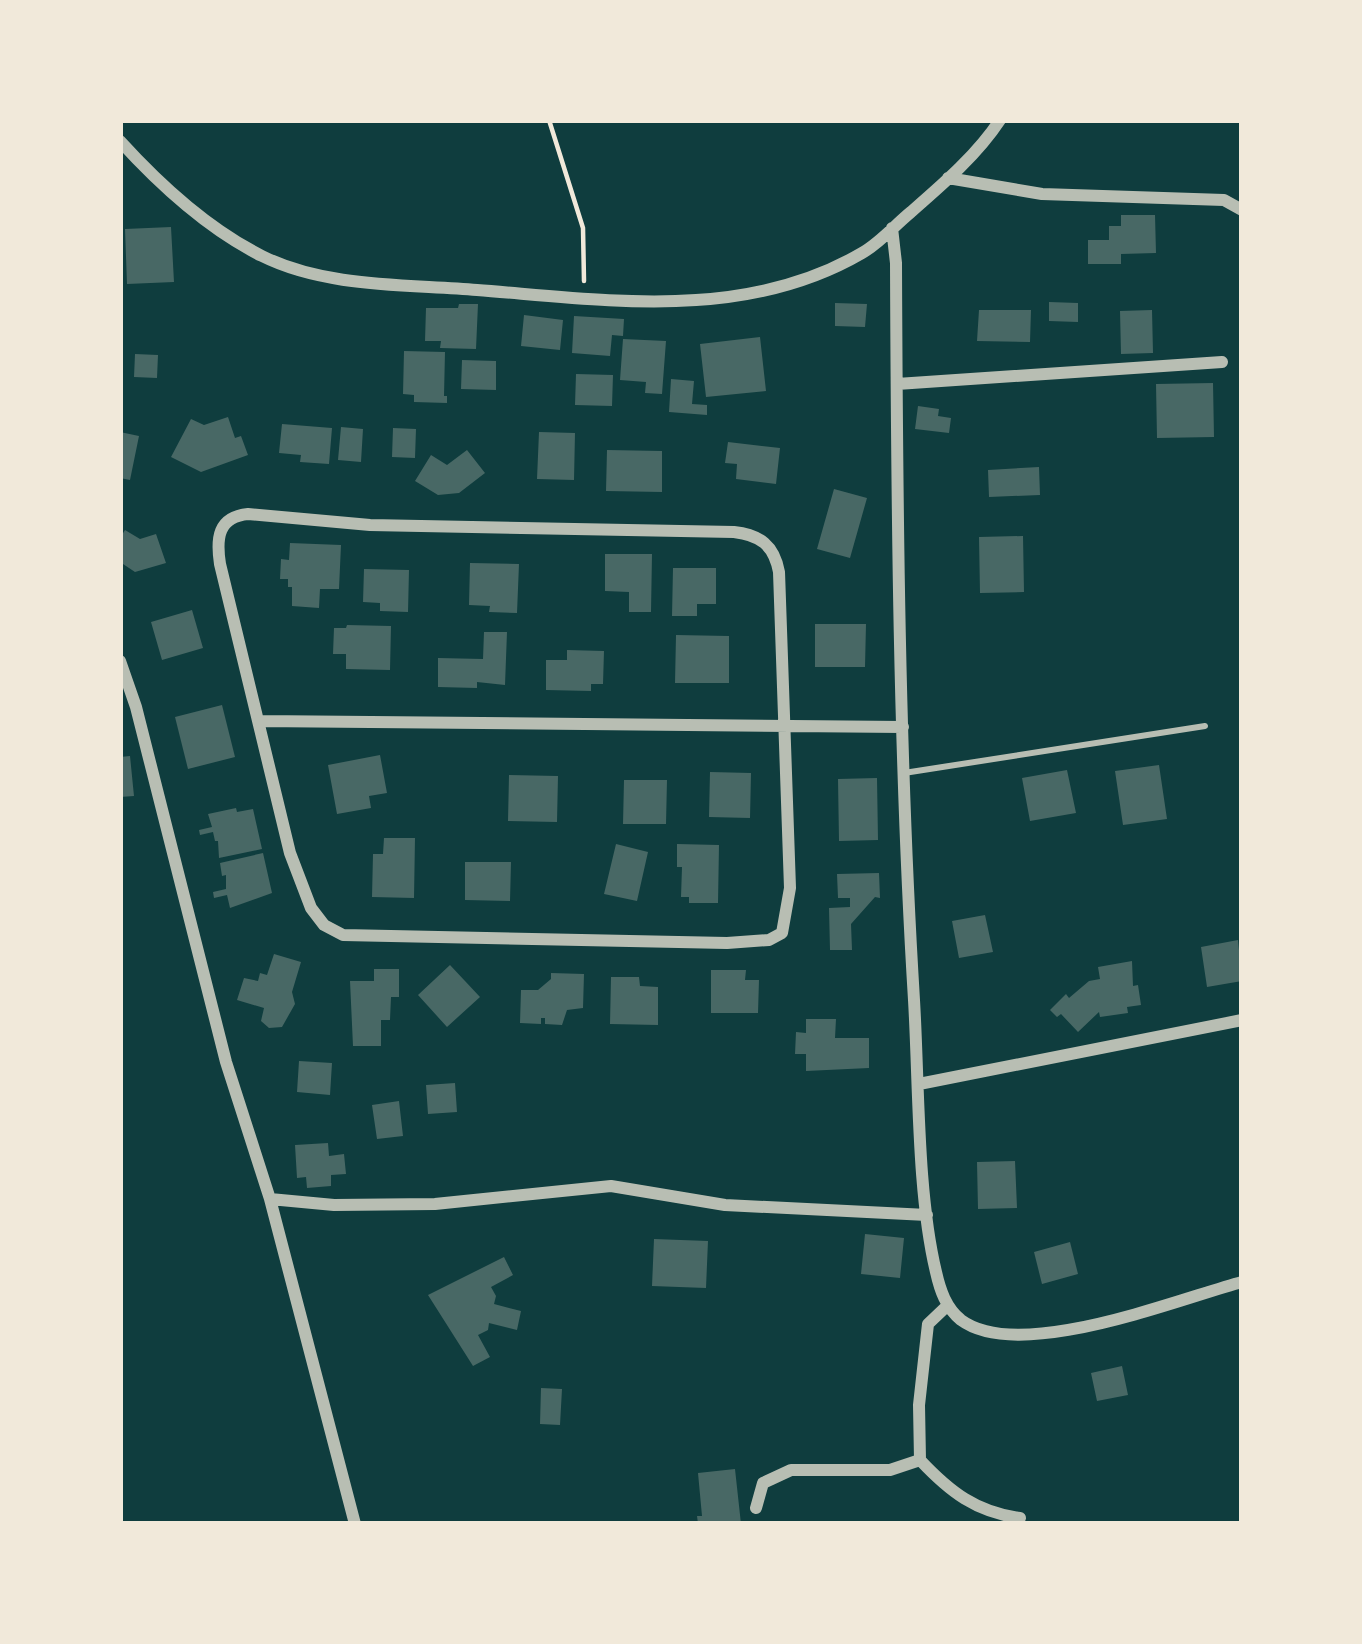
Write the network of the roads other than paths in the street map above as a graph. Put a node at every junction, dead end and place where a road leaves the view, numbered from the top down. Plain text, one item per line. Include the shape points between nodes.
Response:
1 (1000, 120) edge
2 (120, 141) edge
3 (949, 178) junction
4 (1242, 210) edge
5 (892, 228) junction
6 (1222, 362) dead end
7 (897, 384) junction
8 (120, 661) edge
9 (259, 722) junction
10 (1205, 726) dead end
11 (903, 727) junction
12 (782, 728) junction
13 (904, 773) junction
14 (1242, 1020) edge
15 (920, 1084) junction
16 (270, 1199) junction
17 (927, 1215) junction
18 (1242, 1282) edge
19 (948, 1305) junction
20 (920, 1460) junction
21 (756, 1508) dead end
22 (1020, 1519) dead end
23 (355, 1524) edge

1 - 3 street
2 - 5 street via 251,250 353,280 693,302 766,292 826,271
3 - 4 street via 1042,194 1224,200
3 - 5 street
5 - 7 street
6 - 7 street
7 - 11 street
8 - 16 street
9 - 12 street
9 - 12 street via 311,908 343,935 727,943 769,940 788,917
9 - 12 street via 218,554 223,525 248,514 754,535 771,548 778,572
10 - 13 lane
11 - 12 street
11 - 13 street
13 - 15 street
14 - 15 street
15 - 17 street
16 - 17 street via 435,1204 611,1186 725,1205
16 - 23 street
17 - 19 street
18 - 19 street via 1028,1336 977,1328
19 - 20 street via 928,1324
20 - 21 street via 890,1470 791,1470 764,1484
20 - 22 street via 987,1514

